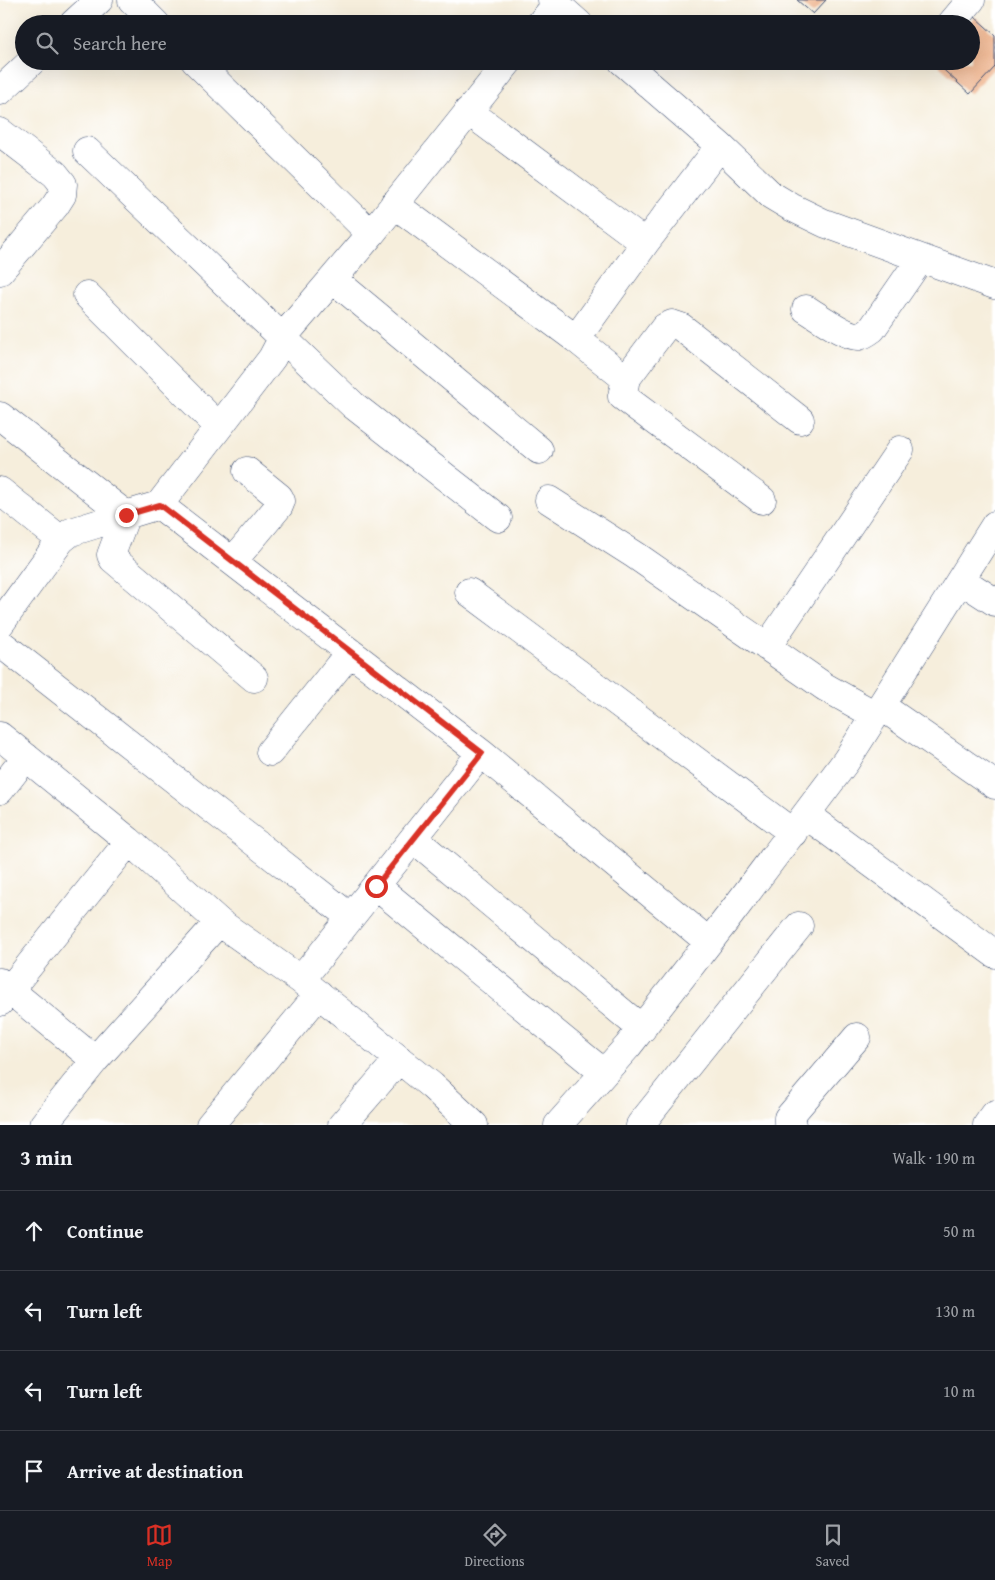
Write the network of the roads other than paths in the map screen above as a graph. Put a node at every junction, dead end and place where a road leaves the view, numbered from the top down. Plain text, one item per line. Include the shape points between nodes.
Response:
1 (98, 0) edge
2 (132, 0) edge
3 (971, 0) edge
4 (550, 9) edge
5 (82, 15) edge
6 (147, 15) edge
7 (562, 15) edge
8 (958, 15) edge
9 (21, 70) edge
10 (204, 70) edge
11 (502, 70) edge
12 (632, 70) edge
13 (1, 87) edge
14 (468, 111) junction
15 (0, 132) edge
16 (720, 146) junction
17 (87, 151) dead end
18 (394, 204) junction
19 (371, 234) junction
20 (645, 243) junction
21 (921, 258) junction
22 (0, 271) edge
23 (333, 279) junction
24 (995, 285) edge
25 (88, 294) dead end
26 (806, 309) dead end
27 (284, 337) junction
28 (576, 339) junction
29 (626, 379) junction
30 (0, 416) edge
31 (800, 420) dead end
32 (219, 427) junction
33 (539, 450) dead end
34 (900, 450) dead end
35 (247, 471) dead end
36 (0, 491) edge
37 (549, 500) dead end
38 (762, 500) dead end
39 (160, 505) junction
40 (126, 515) junction
41 (498, 518) dead end
42 (995, 525) edge
43 (61, 540) junction
44 (232, 561) junction
45 (961, 580) junction
46 (469, 592) dead end
47 (995, 602) edge
48 (2, 617) edge
49 (0, 643) edge
50 (767, 647) junction
51 (350, 652) junction
52 (254, 678) dead end
53 (878, 710) junction
54 (0, 736) edge
55 (270, 752) dead end
56 (482, 753) junction
57 (26, 757) junction
58 (995, 785) edge
59 (0, 790) edge
60 (800, 824) junction
61 (414, 839) junction
62 (129, 841) junction
63 (376, 886) junction
64 (350, 917) junction
65 (219, 922) junction
66 (799, 926) dead end
67 (709, 942) junction
68 (995, 954) edge
69 (310, 987) junction
70 (3, 991) edge
71 (642, 1028) junction
72 (858, 1037) dead end
73 (399, 1059) junction
74 (95, 1060) junction
75 (604, 1073) junction
76 (995, 1114) edge
77 (468, 1123) edge
78 (43, 1125) edge
79 (210, 1125) edge
80 (342, 1125) edge
81 (558, 1125) edge
82 (640, 1125) edge
83 (792, 1125) edge
84 (987, 1125) edge

1 - 5 street
2 - 6 street
3 - 8 street
4 - 7 street
9 - 13 street
10 - 19 street
11 - 14 street
12 - 16 street
14 - 18 street
14 - 20 street
15 - 22 street via 64,184 55,206
16 - 20 street
16 - 21 street via 771,195 791,207 824,223
17 - 27 street
18 - 19 street
18 - 28 street
19 - 23 street
20 - 28 street
21 - 24 street
21 - 26 street via 872,329 864,335 848,333
23 - 27 street
23 - 33 street
25 - 32 street
27 - 32 street via 272,358
27 - 41 street via 360,410
28 - 29 street
29 - 31 street via 665,327 672,324 681,327
29 - 38 street via 622,396
30 - 40 street
32 - 39 street
34 - 50 street
35 - 44 street via 281,501
36 - 43 street
37 - 50 street
39 - 40 street
39 - 44 street
40 - 43 street via 71,532
40 - 52 street via 112,550 114,559
42 - 45 street
43 - 48 street
44 - 51 street
45 - 47 street
45 - 53 street
46 - 60 street
49 - 64 street
50 - 53 street via 825,687
51 - 55 street
51 - 56 street
53 - 58 street
53 - 60 street
54 - 57 street
56 - 61 street
56 - 67 street
57 - 59 street
57 - 62 street
60 - 67 street
60 - 68 street
61 - 63 street
61 - 71 street
62 - 65 street
62 - 70 street
63 - 64 street
63 - 75 street
64 - 69 street
65 - 69 street
65 - 74 street
66 - 82 street
67 - 71 street
69 - 73 street
69 - 79 street
70 - 74 street
71 - 75 street
72 - 83 street via 788,1118
73 - 77 street via 432,1086
73 - 80 street
74 - 78 street
75 - 81 street
76 - 84 street

